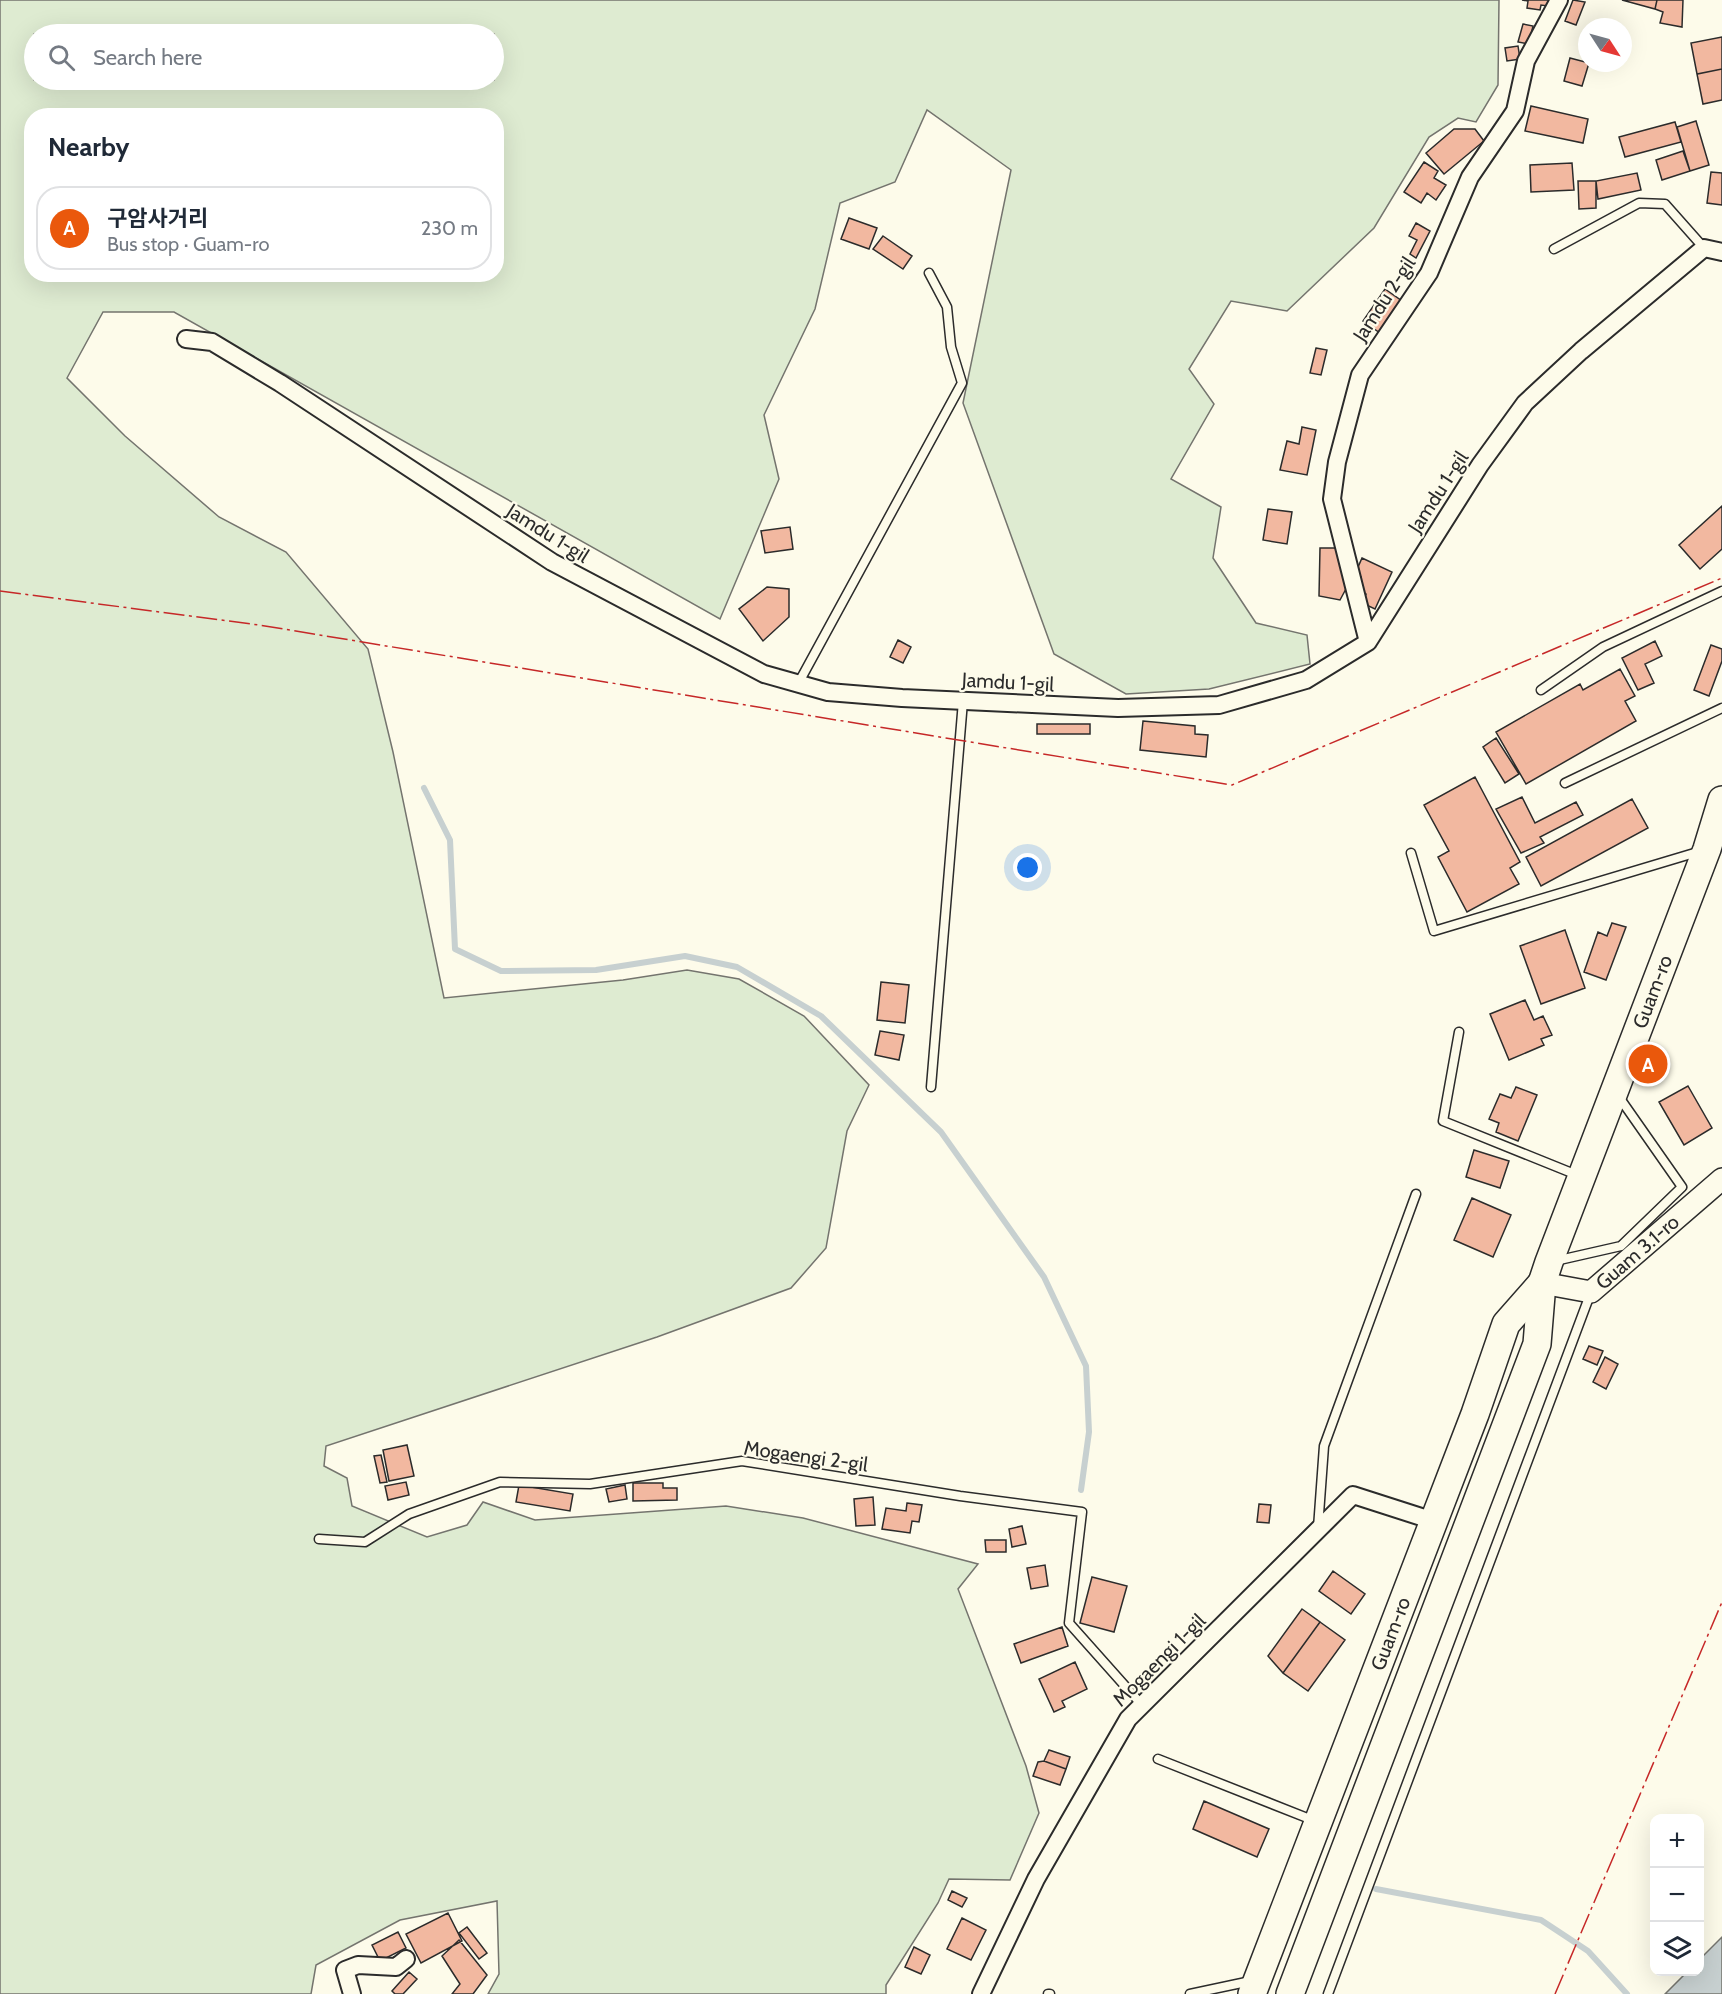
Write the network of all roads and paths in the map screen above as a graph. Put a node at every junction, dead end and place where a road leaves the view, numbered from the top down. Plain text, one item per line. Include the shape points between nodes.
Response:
1 (1559, 0) edge
2 (1704, 248) junction
3 (1554, 249) dead end
4 (1722, 252) edge
5 (929, 273) dead end
6 (186, 339) dead end
7 (1722, 591) edge
8 (1368, 642) junction
9 (798, 684) junction
10 (1541, 690) dead end
11 (963, 701) junction
12 (1722, 708) edge
13 (1565, 783) dead end
14 (1722, 800) edge
15 (1707, 849) junction
16 (1410, 853) dead end
17 (1459, 1032) dead end
18 (931, 1087) dead end
19 (1613, 1089) junction
20 (1581, 1177) junction
21 (1722, 1179) edge
22 (1416, 1194) dead end
23 (1545, 1273) junction
24 (1591, 1292) junction
25 (1434, 1521) junction
26 (1318, 1528) junction
27 (319, 1539) dead end
28 (1142, 1705) junction
29 (1158, 1759) dead end
30 (1318, 1822) junction
31 (406, 1959) dead end
32 (1255, 1987) edge
33 (352, 1994) edge
34 (981, 1994) edge
35 (1190, 1994) edge
36 (1290, 1994) edge
37 (1328, 1994) edge

1 - 8 street, Jamdu 2-gil via 1526,61 1515,111 1470,177 1429,273 1360,375 1337,462 1332,499
2 - 3 lane via 1665,204 1639,203
2 - 4 street
2 - 8 street, Jamdu 1-gil via 1525,403 1480,465
5 - 9 lane via 948,307 951,346 962,382
6 - 9 street, Jamdu 1-gil via 212,342 280,382 552,562 764,674
7 - 10 lane via 1603,647
8 - 11 street, Jamdu 1-gil via 1306,680 1219,705 1118,708
9 - 11 street, Jamdu 1-gil via 828,693
11 - 18 lane
12 - 13 lane
14 - 15 main road, Guam-ro
15 - 16 lane via 1434,932
15 - 19 main road, Guam-ro
17 - 20 lane via 1443,1121
19 - 20 main road, Guam-ro
19 - 23 lane via 1683,1187 1622,1246
20 - 23 main road, Guam-ro
21 - 24 street, Guam 3.1-ro
22 - 26 lane via 1324,1446
23 - 24 street, Guam 3.1-ro
23 - 25 main road, Guam-ro via 1506,1324
23 - 36 main road, Guam-ro via 1537,1344
24 - 37 lane
25 - 26 street, Mogaengi 1-gil via 1353,1495
25 - 30 main road, Guam-ro
26 - 28 street, Mogaengi 1-gil
27 - 28 lane, Mogaengi 2-gil via 365,1542 409,1514 500,1482 590,1484 742,1461 1082,1512 1070,1623
28 - 34 street, Mogaengi 1-gil via 1128,1719 1079,1800
29 - 30 lane
30 - 32 main road, Guam-ro
31 - 33 street via 396,1967 358,1965 345,1970
32 - 35 lane

